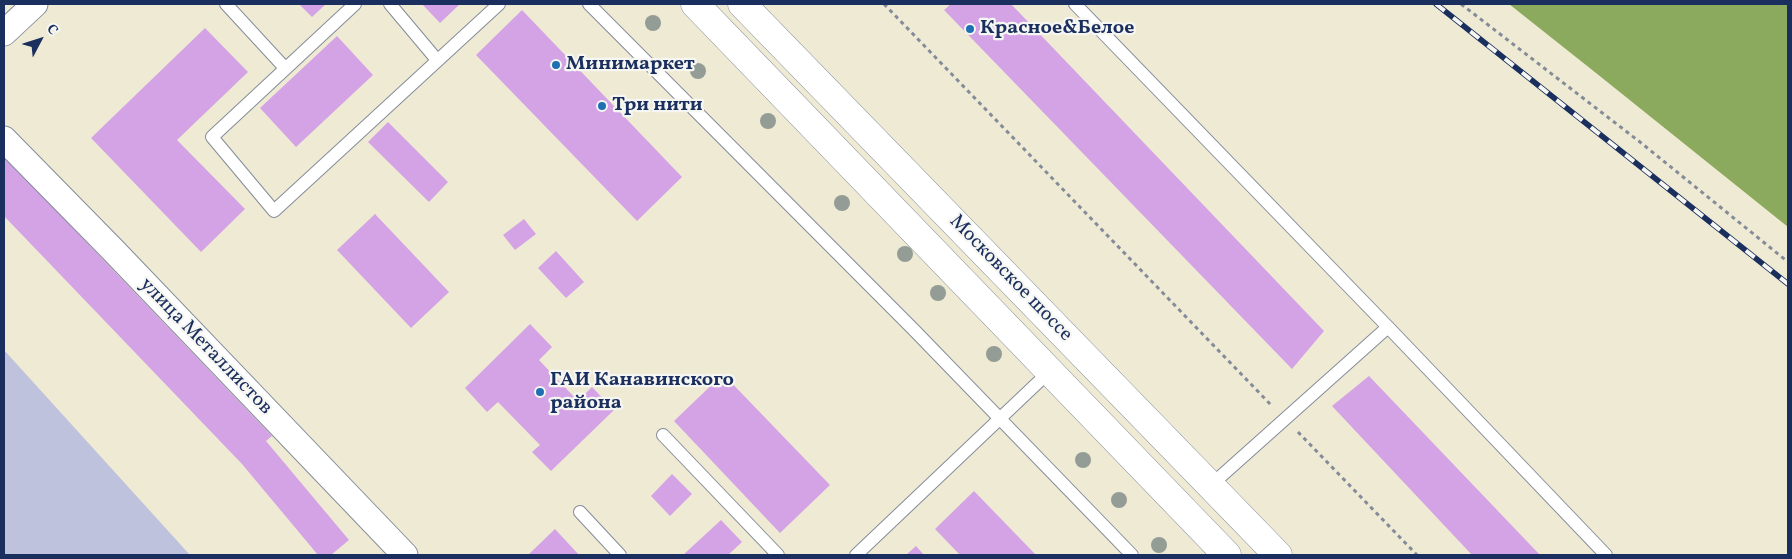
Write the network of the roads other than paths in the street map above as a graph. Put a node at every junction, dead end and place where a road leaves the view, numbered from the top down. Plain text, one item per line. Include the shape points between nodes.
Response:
1 (35, 4) edge
2 (226, 4) edge
3 (355, 4) edge
4 (390, 4) edge
5 (499, 4) edge
6 (588, 4) edge
7 (695, 4) edge
8 (742, 4) edge
9 (1075, 4) edge
10 (4, 33) edge
11 (437, 60) junction
12 (286, 68) junction
13 (4, 139) edge
14 (1388, 327) junction
15 (1050, 371) junction
16 (1000, 419) junction
17 (663, 435) dead end
18 (1210, 486) junction
19 (580, 512) dead end
20 (405, 555) edge
21 (620, 555) edge
22 (778, 555) edge
23 (856, 555) edge
24 (1132, 555) edge
25 (1227, 555) edge
26 (1278, 555) edge
27 (1606, 555) edge

1 - 10 street
2 - 12 lane
3 - 12 lane
4 - 11 lane
5 - 11 lane
6 - 16 lane
7 - 15 main road, Московское шоссе
8 - 18 main road, Московское шоссе
9 - 14 lane
11 - 12 lane via 274,211 212,137
13 - 20 street, улица Металлистов
14 - 18 lane
14 - 27 lane
15 - 16 lane
15 - 25 main road, Московское шоссе
16 - 23 lane
16 - 24 lane
17 - 22 lane
18 - 26 main road, Московское шоссе
19 - 21 lane

